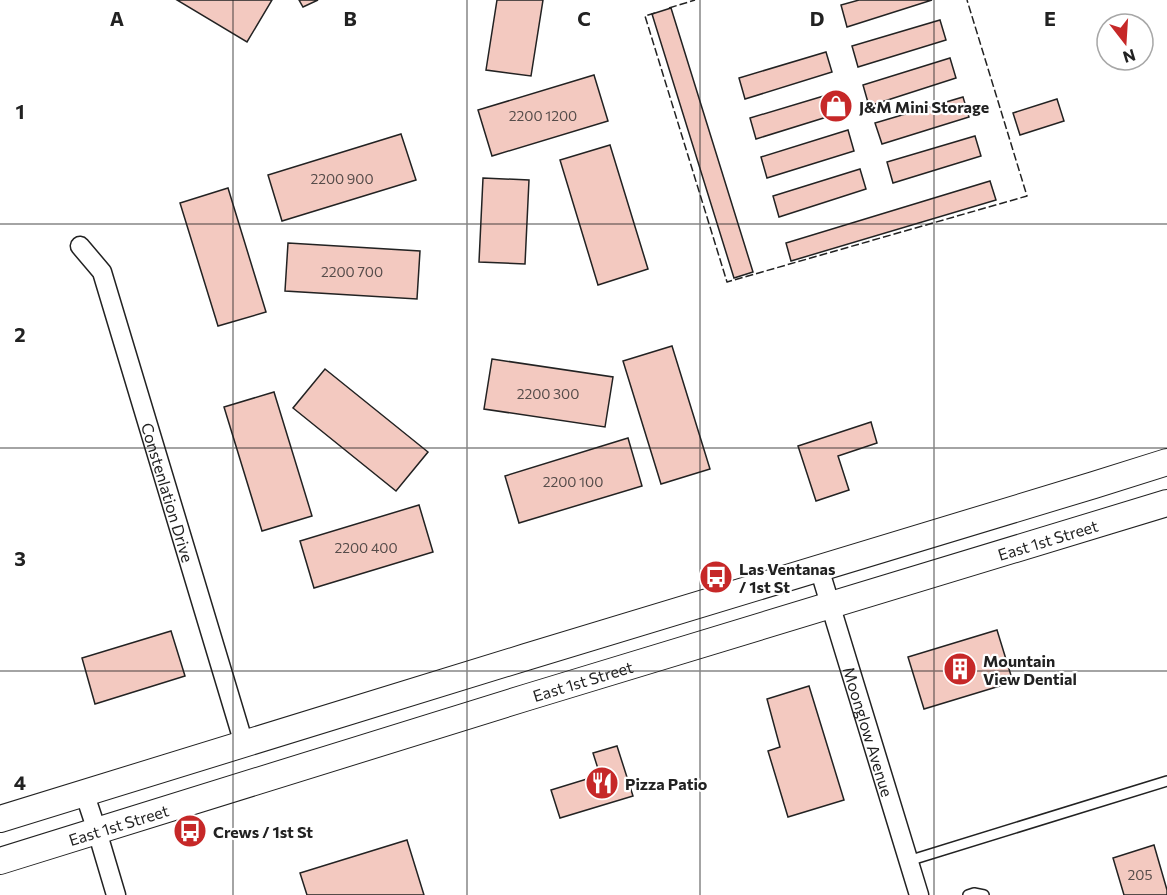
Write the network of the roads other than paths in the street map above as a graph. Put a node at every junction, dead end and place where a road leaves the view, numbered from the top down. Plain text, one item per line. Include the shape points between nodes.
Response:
1 (80, 246) dead end
2 (1167, 462) edge
3 (1167, 503) edge
4 (819, 568) junction
5 (831, 605) junction
6 (244, 744) junction
7 (1167, 781) edge
8 (84, 792) junction
9 (0, 819) edge
10 (97, 831) junction
11 (0, 861) edge
12 (909, 861) junction
13 (116, 895) edge
14 (919, 895) edge
15 (968, 895) edge
16 (984, 895) edge

1 - 6 street, Constenlation Drive via 102,272
2 - 4 main road
3 - 5 main road, East 1st Street
4 - 5 street, Moonglow Avenue
4 - 6 main road
5 - 10 main road, East 1st Street
5 - 12 street, Moonglow Avenue
6 - 8 main road
7 - 12 lane
8 - 9 main road
8 - 10 street
10 - 11 main road, East 1st Street
10 - 13 street
12 - 14 street, Moonglow Avenue
15 - 16 lane

